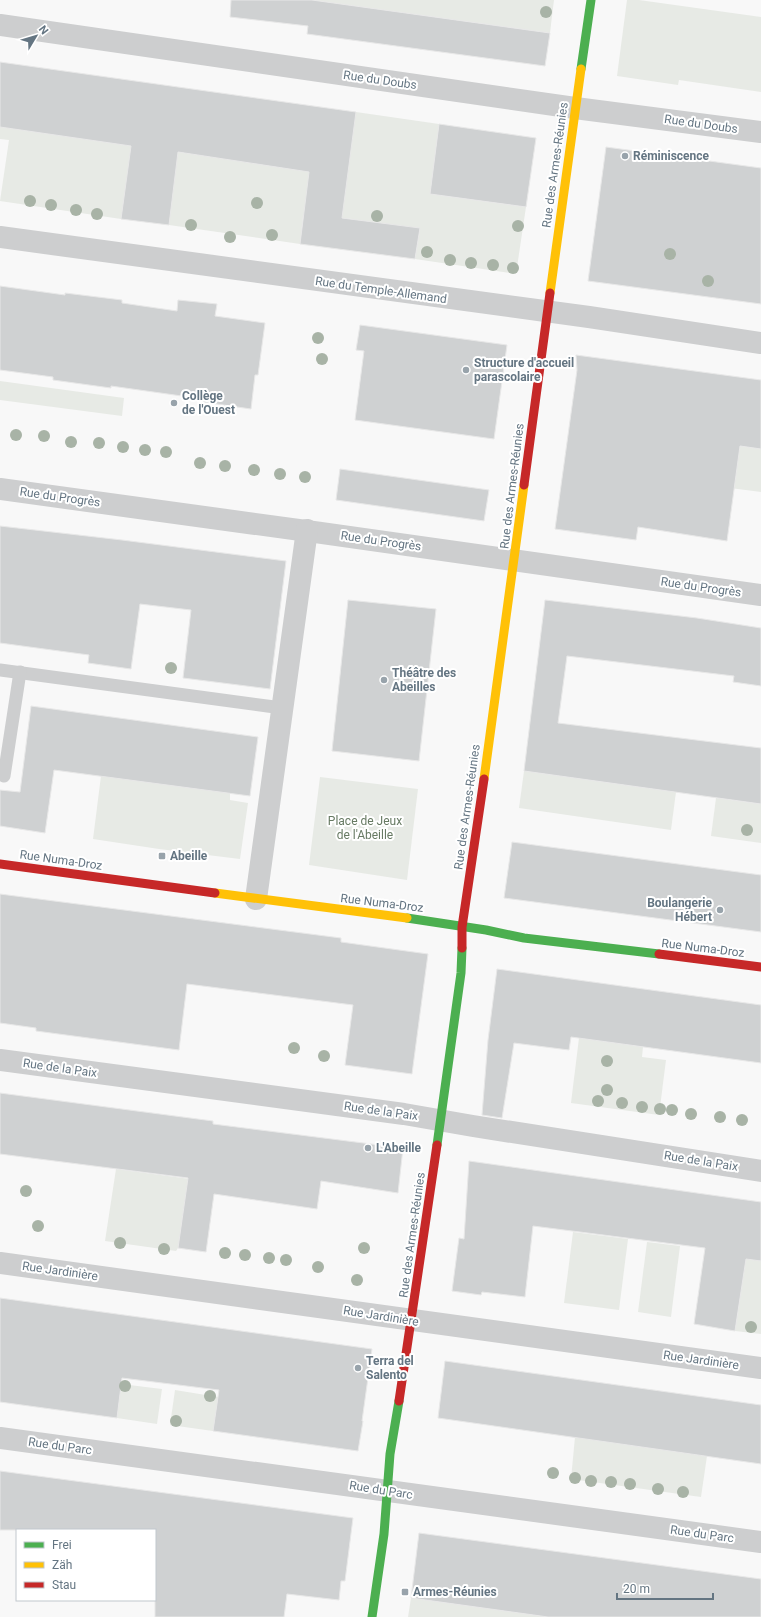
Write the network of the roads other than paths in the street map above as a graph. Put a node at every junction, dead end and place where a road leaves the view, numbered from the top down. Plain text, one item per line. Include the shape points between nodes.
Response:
1 (591, 0) edge
2 (0, 25) edge
3 (575, 108) junction
4 (761, 132) edge
5 (0, 237) edge
6 (547, 312) junction
7 (761, 343) edge
8 (0, 488) edge
9 (307, 530) junction
10 (514, 561) junction
11 (761, 596) edge
12 (0, 670) edge
13 (20, 672) junction
14 (282, 708) junction
15 (4, 776) dead end
16 (0, 864) edge
17 (256, 899) junction
18 (462, 927) junction
19 (761, 967) edge
20 (0, 1060) edge
21 (440, 1120) junction
22 (761, 1171) edge
23 (0, 1263) edge
24 (412, 1320) junction
25 (761, 1368) edge
26 (0, 1438) edge
27 (387, 1491) junction
28 (761, 1542) edge
29 (372, 1617) edge

1 - 3 street, Rue des Armes-Réunies
2 - 3 street, Rue du Doubs
3 - 4 street, Rue du Doubs
3 - 6 street, Rue des Armes-Réunies
5 - 6 street, Rue du Temple-Allemand
6 - 7 street, Rue du Temple-Allemand
6 - 10 street, Rue des Armes-Réunies
8 - 9 street, Rue du Progrès
9 - 10 street, Rue du Progrès
9 - 14 street
10 - 11 street, Rue du Progrès
10 - 18 street, Rue des Armes-Réunies
12 - 13 lane
13 - 14 lane
13 - 15 lane
14 - 17 street
16 - 17 street, Rue Numa-Droz
17 - 18 street, Rue Numa-Droz
18 - 19 street, Rue Numa-Droz via 524,938
18 - 21 street, Rue des Armes-Réunies via 461,973
20 - 21 street, Rue de la Paix
21 - 22 street, Rue de la Paix
21 - 24 street, Rue des Armes-Réunies
23 - 24 street, Rue Jardinière
24 - 25 street, Rue Jardinière
24 - 27 street, Rue des Armes-Réunies via 390,1454
26 - 27 street, Rue du Parc
27 - 28 street, Rue du Parc
27 - 29 street, Rue des Armes-Réunies via 384,1534

